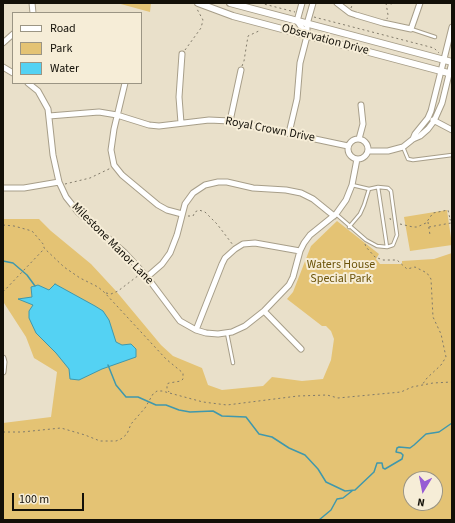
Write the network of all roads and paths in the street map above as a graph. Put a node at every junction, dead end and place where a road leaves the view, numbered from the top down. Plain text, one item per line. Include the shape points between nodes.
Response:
1 (230, 3) edge
2 (260, 3) edge
3 (302, 3) edge
4 (313, 3) edge
5 (337, 3) edge
6 (386, 3) edge
7 (420, 3) edge
8 (393, 4) dead end
9 (198, 6) edge
10 (299, 13) junction
11 (309, 16) junction
12 (297, 21) junction
13 (307, 24) junction
14 (386, 24) junction
15 (452, 27) edge
16 (411, 29) junction
17 (261, 30) dead end
18 (12, 35) edge
19 (307, 36) junction
20 (435, 37) dead end
21 (3, 43) edge
22 (182, 54) joint
23 (444, 58) junction
24 (452, 62) edge
25 (3, 67) edge
26 (241, 70) joint
27 (441, 71) junction
28 (12, 72) edge
29 (451, 74) edge
30 (29, 84) edge
31 (125, 84) edge
32 (360, 105) dead end
33 (117, 115) junction
34 (49, 116) junction
35 (428, 118) junction
36 (230, 121) junction
37 (434, 121) junction
38 (181, 123) junction
39 (452, 130) edge
40 (289, 133) junction
41 (359, 139) junction
42 (413, 139) junction
43 (348, 146) junction
44 (403, 147) junction
45 (368, 151) junction
46 (452, 155) edge
47 (357, 159) junction
48 (114, 165) junction
49 (59, 182) junction
50 (352, 185) junction
51 (3, 188) edge
52 (378, 188) junction
53 (369, 189) junction
54 (182, 214) junction
55 (335, 215) junction
56 (390, 218) dead end
57 (452, 218) edge
58 (450, 219) junction
59 (428, 221) junction
60 (396, 224) junction
61 (3, 225) edge
62 (349, 227) junction
63 (428, 227) junction
64 (430, 235) dead end
65 (366, 240) junction
66 (387, 247) junction
67 (44, 248) junction
68 (235, 249) junction
69 (300, 251) junction
70 (142, 272) junction
71 (147, 277) junction
72 (3, 292) edge
73 (104, 292) junction
74 (264, 311) junction
75 (196, 330) junction
76 (227, 333) junction
77 (301, 349) dead end
78 (3, 358) edge
79 (233, 363) dead end
80 (3, 372) edge
81 (452, 382) edge
82 (422, 385) junction
83 (169, 393) junction
84 (3, 432) edge

1 - 12 street, Observation Drive
2 - 10 path
3 - 10 street
4 - 11 street
5 - 14 street via 356,16
6 - 8 path
6 - 14 path
7 - 16 street
9 - 19 street, Observation Drive
9 - 22 path via 203,20 201,28
10 - 12 street
11 - 13 street
11 - 23 path via 434,48
12 - 13 street, Observation Drive
12 - 19 street
13 - 19 street
13 - 23 street, Observation Drive
14 - 16 street
15 - 23 street
16 - 20 lane
17 - 26 path via 248,36
18 - 21 street
19 - 27 street, Observation Drive
19 - 40 street
22 - 38 street via 179,97
23 - 24 street, Observation Drive
23 - 27 street
24 - 29 street
25 - 28 street
26 - 36 street
27 - 29 street, Observation Drive
27 - 35 street
29 - 37 street
30 - 34 street, Milestone Manor Lane via 38,91
31 - 33 street
32 - 41 street via 363,124
33 - 34 street, Royal Crown Drive via 93,112
33 - 38 street, Royal Crown Drive via 149,125
33 - 48 street via 111,150
34 - 49 street, Milestone Manor Lane
35 - 37 street
35 - 42 street
36 - 38 street, Royal Crown Drive
36 - 40 street, Royal Crown Drive
37 - 39 street
37 - 42 street via 420,136
40 - 43 street, Royal Crown Drive
41 - 43 street via 353,140
41 - 45 street via 366,142
42 - 44 street
43 - 47 street via 350,155
44 - 45 street via 388,151
44 - 46 lane via 408,159 413,160
45 - 47 street
47 - 50 street, Milestone Manor Lane
48 - 49 path via 90,178 68,184
48 - 54 street via 122,175 158,205
49 - 51 street via 24,188
49 - 70 street, Milestone Manor Lane via 78,212 125,253
50 - 53 lane
50 - 55 street, Milestone Manor Lane via 346,200
52 - 53 lane
52 - 60 lane via 388,188 391,191
52 - 66 lane
53 - 62 lane via 362,209
54 - 55 street via 193,193 205,185 227,182 253,188 301,193
54 - 68 path via 193,216 199,210 205,212
54 - 71 street via 170,253
55 - 62 lane
55 - 69 street, Milestone Manor Lane via 310,235
56 - 60 path via 392,225
57 - 58 path
58 - 59 path via 448,210 433,213
58 - 63 path via 451,224
59 - 60 path via 417,227
59 - 63 path
60 - 66 lane via 395,241
61 - 67 path via 32,231
62 - 65 lane
63 - 64 path
65 - 66 lane via 377,246
65 - 82 path via 366,247 375,257 396,260 407,269 415,267 428,272 431,279 433,317 446,357
67 - 72 path
67 - 73 path via 73,274
68 - 69 street via 243,244 255,242
68 - 75 street via 222,264
69 - 74 street, Milestone Manor Lane via 289,285
70 - 71 street, Milestone Manor Lane
70 - 73 path via 118,291 111,294
71 - 75 street, Milestone Manor Lane via 180,321
73 - 83 path via 166,359 183,373 181,381 167,384
74 - 76 street, Milestone Manor Lane via 245,326
74 - 77 street
75 - 76 street, Milestone Manor Lane via 206,333
76 - 79 lane
78 - 80 street
81 - 82 path
82 - 83 path via 401,392 338,398 326,395 298,396 227,406
83 - 84 path via 156,391 134,420 127,434 116,441 100,441 61,428

